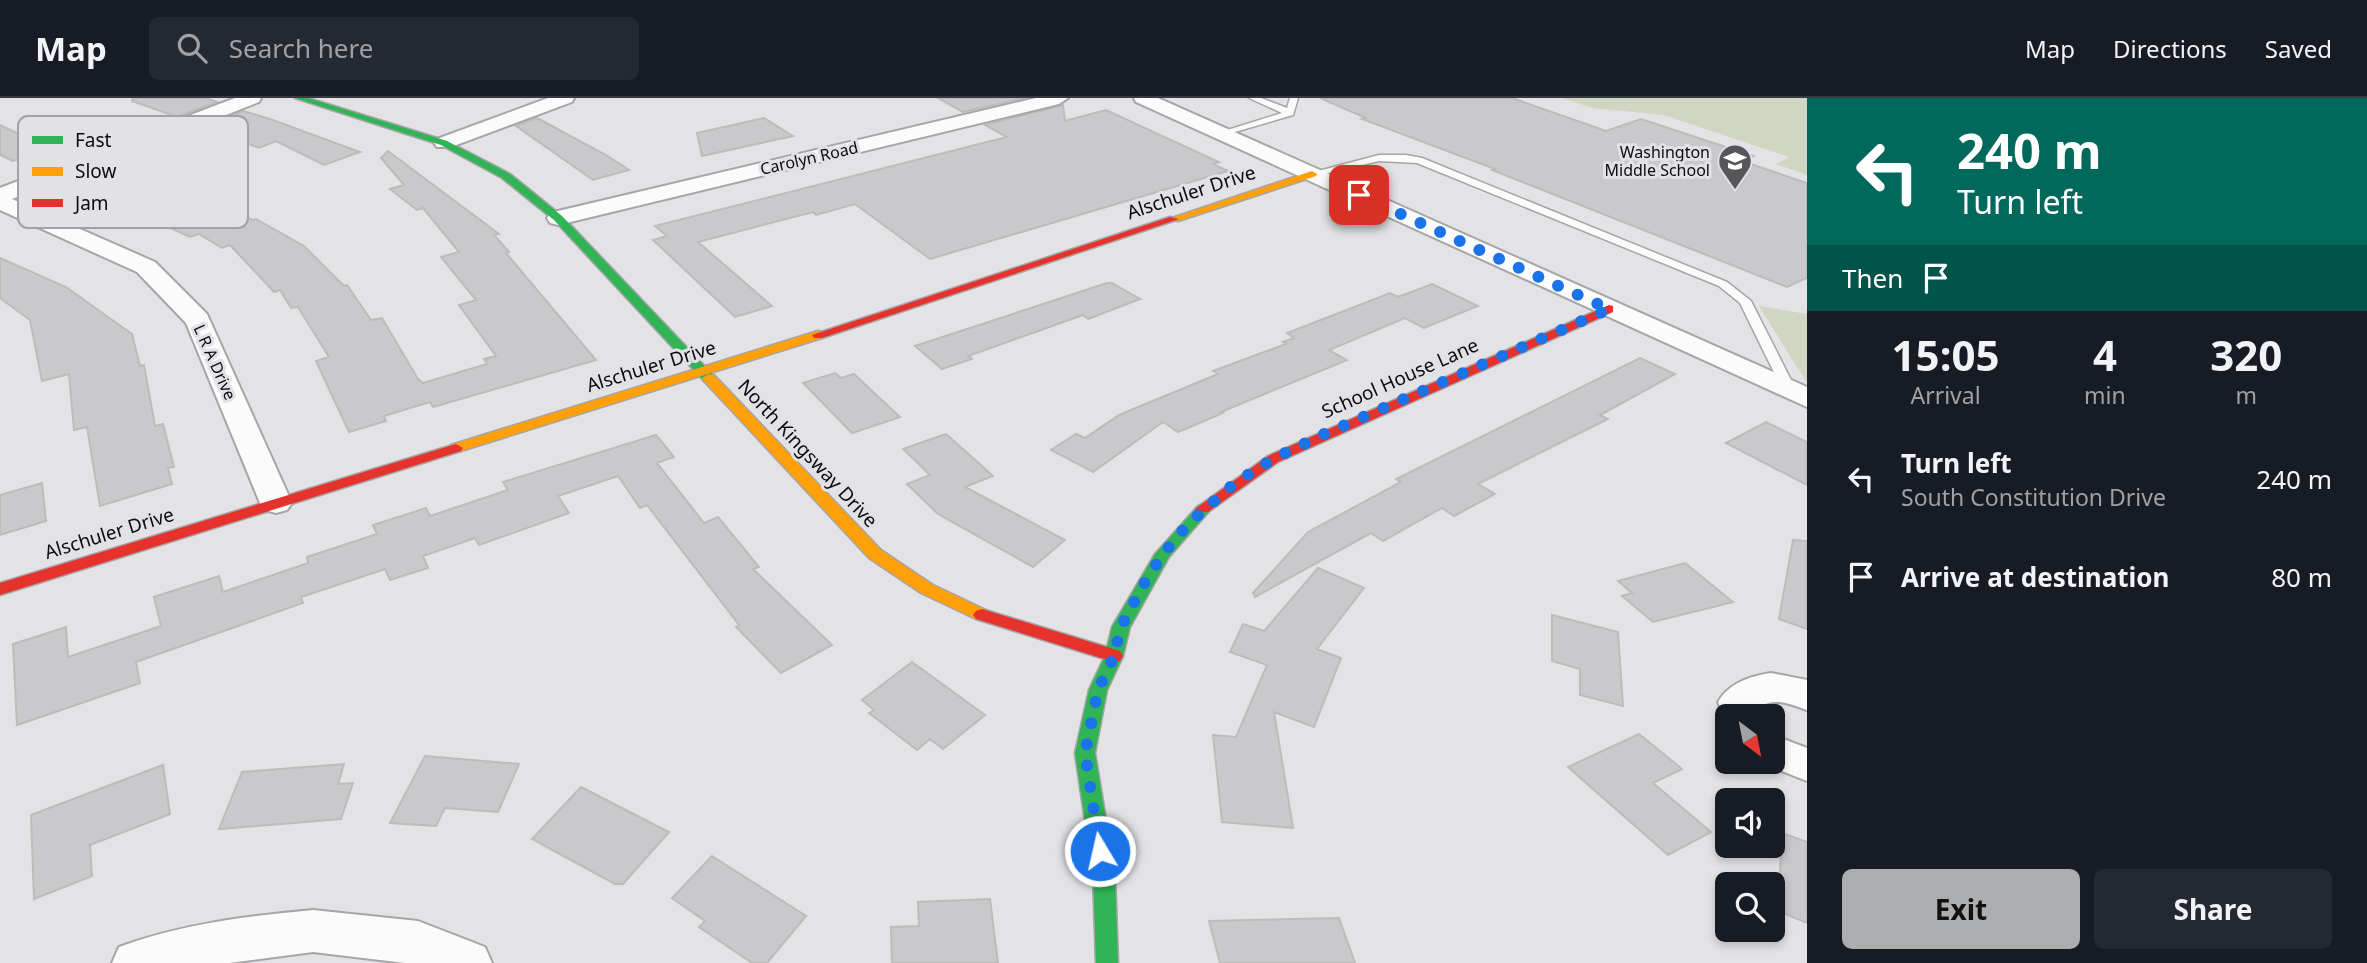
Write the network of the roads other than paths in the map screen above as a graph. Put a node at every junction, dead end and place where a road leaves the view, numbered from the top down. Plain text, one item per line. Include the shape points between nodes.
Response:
1 (252, 98) edge
2 (299, 98) edge
3 (565, 98) edge
4 (1059, 98) edge
5 (1143, 98) edge
6 (1253, 98) edge
7 (1294, 98) edge
8 (1290, 113) junction
9 (206, 116) edge
10 (1224, 134) junction
11 (444, 143) junction
12 (1312, 174) junction
13 (18, 189) edge
14 (0, 196) edge
15 (0, 202) edge
16 (18, 210) edge
17 (558, 218) junction
18 (58, 228) edge
19 (1609, 309) junction
20 (704, 372) junction
21 (1798, 394) edge
22 (276, 503) junction
23 (0, 589) edge
24 (1114, 656) junction
25 (1807, 695) edge
26 (1739, 704) edge
27 (1785, 757) edge
28 (1807, 765) edge
29 (136, 963) edge
30 (468, 963) edge
31 (1107, 963) edge

1 - 9 street
2 - 11 street, North Kingsway Drive
3 - 11 street
4 - 17 street, Carolyn Road
5 - 10 street
6 - 8 lane
7 - 8 lane
8 - 10 lane
10 - 12 street
11 - 17 street, North Kingsway Drive via 506,176
12 - 19 street
12 - 20 street, Alschuler Drive
12 - 21 lane via 1393,156 1419,160 1723,284 1745,301
13 - 14 street
15 - 16 street, L R A Drive
17 - 20 street, North Kingsway Drive
18 - 22 street, L R A Drive via 146,267 198,320
19 - 21 street
19 - 24 street, School House Lane via 1322,435 1235,483 1188,524 1163,554 1121,627
20 - 22 street, Alschuler Drive
20 - 24 street, North Kingsway Drive via 857,537 895,570 985,616
22 - 23 street, Alschuler Drive
24 - 31 street, School House Lane via 1098,690 1085,753 1104,876
25 - 26 street via 1783,686 1754,688
27 - 28 street
29 - 30 street via 233,940 313,931 418,943

